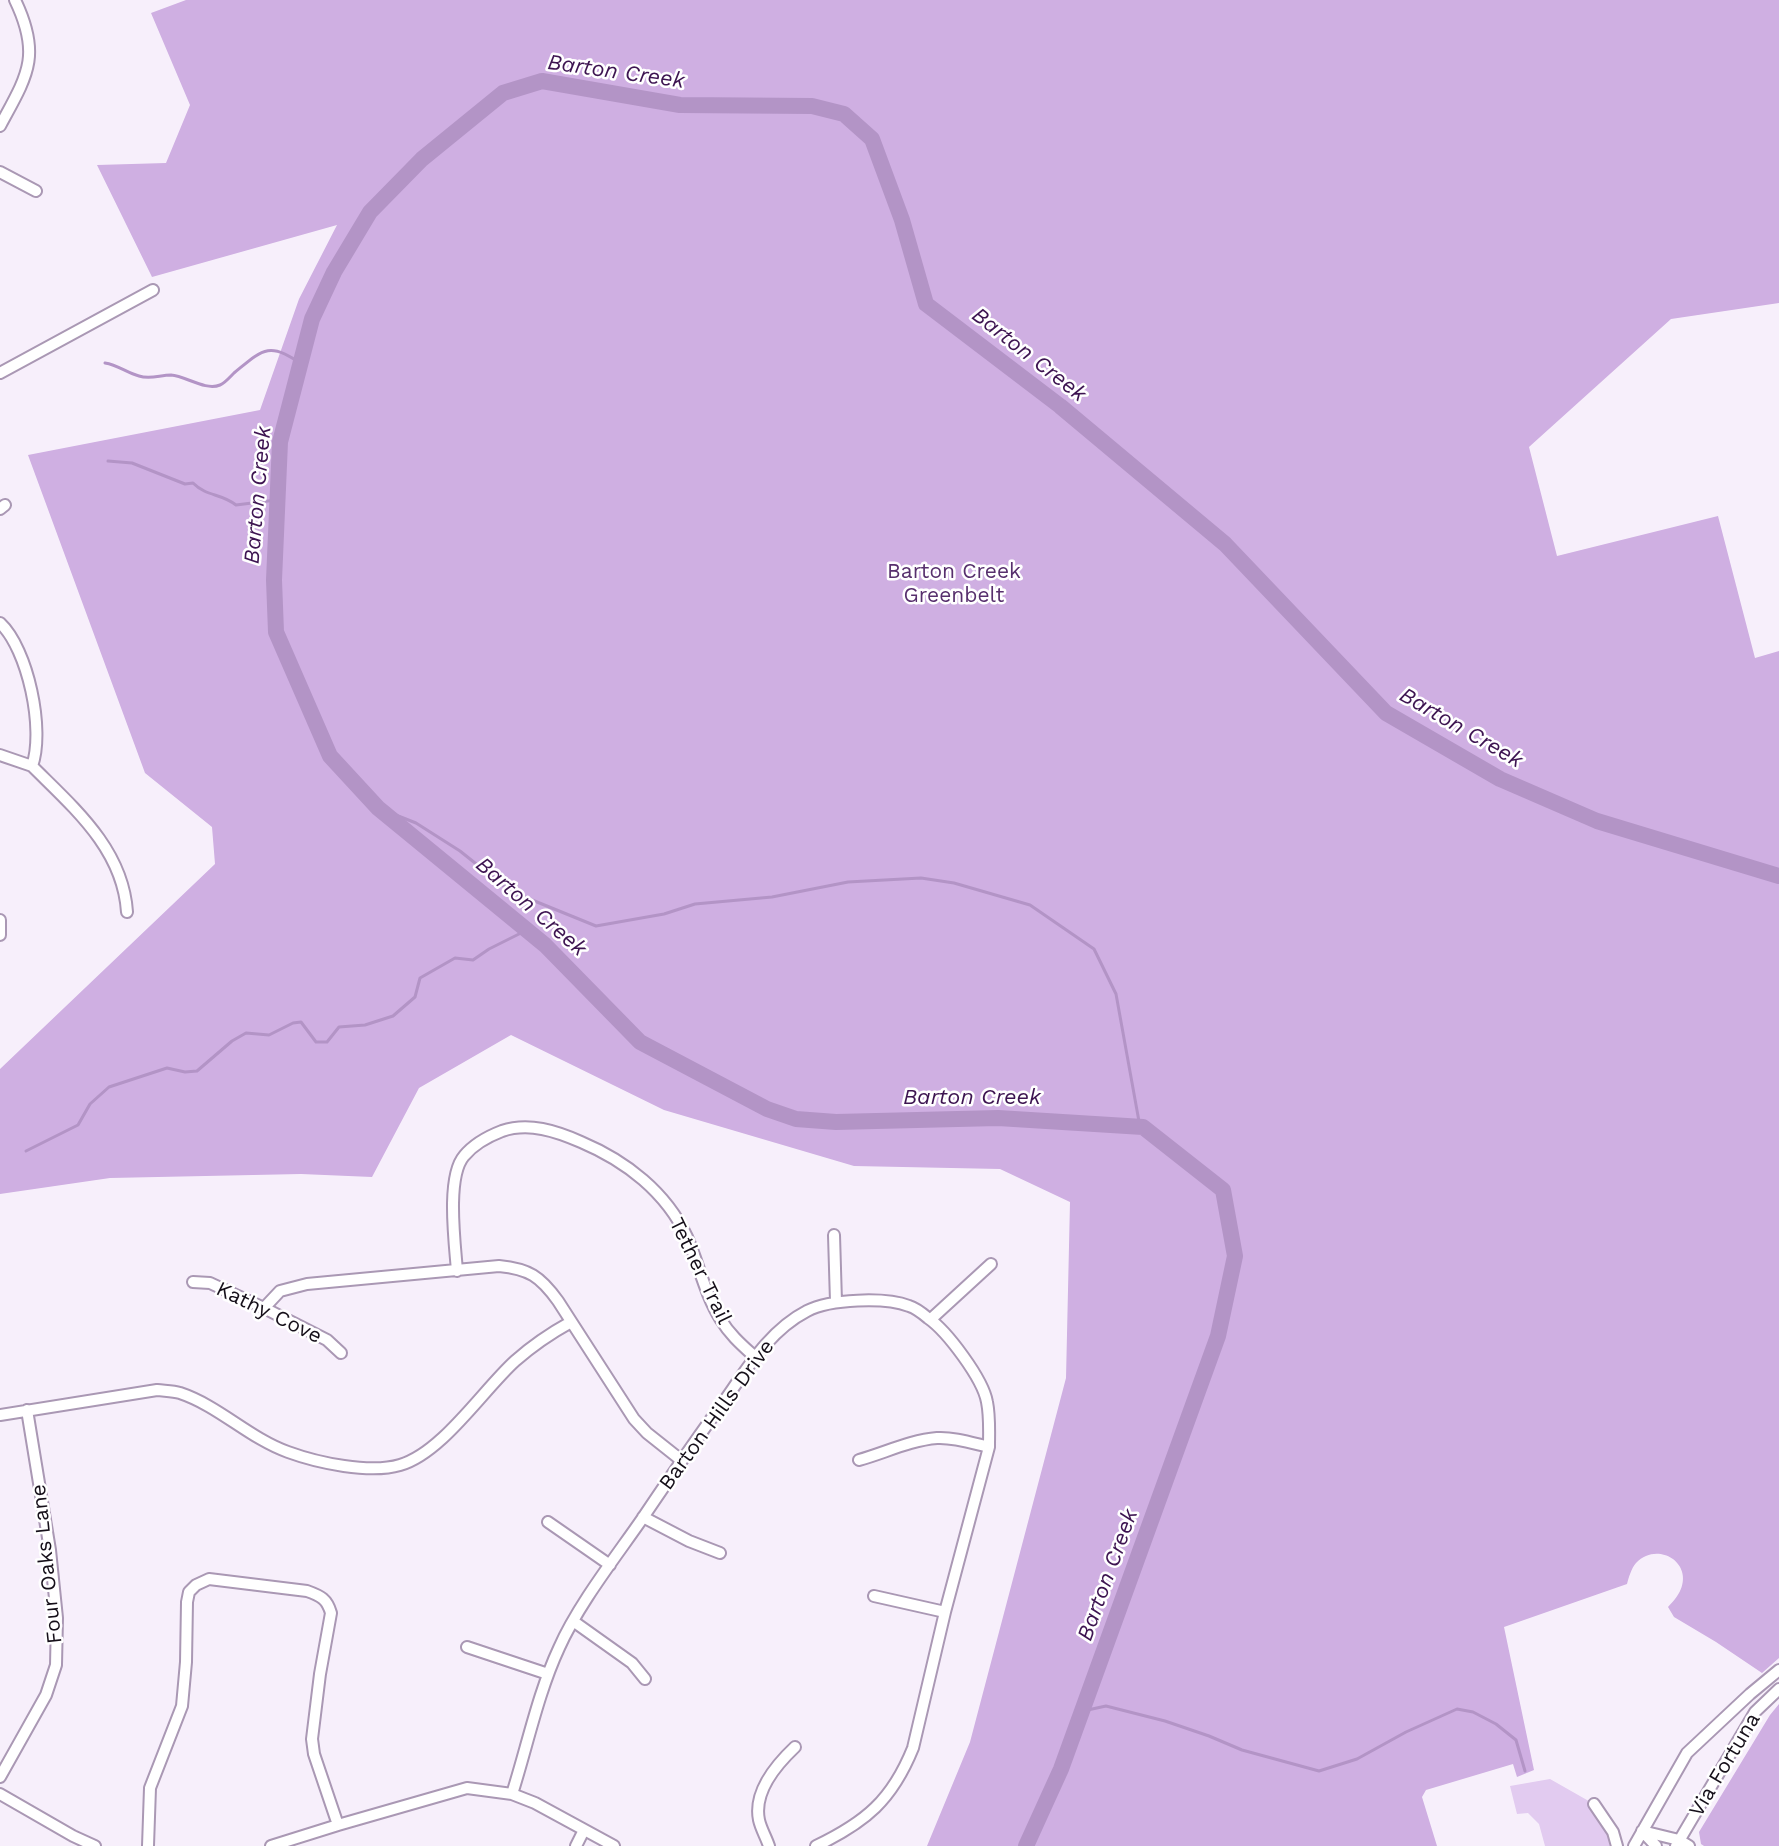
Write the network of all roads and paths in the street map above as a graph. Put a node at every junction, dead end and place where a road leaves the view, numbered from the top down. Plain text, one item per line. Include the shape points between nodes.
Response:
1 (15, 0) edge
2 (0, 126) edge
3 (0, 172) edge
4 (36, 191) dead end
5 (153, 290) dead end
6 (0, 373) edge
7 (0, 623) edge
8 (0, 755) edge
9 (32, 766) junction
10 (128, 912) dead end
11 (0, 920) edge
12 (0, 935) edge
13 (834, 1235) dead end
14 (991, 1264) dead end
15 (457, 1271) junction
16 (193, 1282) dead end
17 (836, 1302) junction
18 (264, 1308) junction
19 (931, 1320) junction
20 (571, 1322) junction
21 (341, 1353) dead end
22 (755, 1357) junction
23 (27, 1410) junction
24 (0, 1415) edge
25 (988, 1447) junction
26 (681, 1460) junction
27 (859, 1460) dead end
28 (644, 1516) junction
29 (548, 1522) dead end
30 (720, 1553) dead end
31 (610, 1565) junction
32 (874, 1596) dead end
33 (945, 1612) junction
34 (573, 1622) junction
35 (466, 1647) dead end
36 (1779, 1670) edge
37 (548, 1674) junction
38 (645, 1679) dead end
39 (1779, 1689) edge
40 (1750, 1694) junction
41 (1761, 1705) junction
42 (795, 1747) dead end
43 (0, 1776) edge
44 (0, 1794) edge
45 (512, 1794) junction
46 (1594, 1804) dead end
47 (338, 1825) junction
48 (584, 1830) junction
49 (1641, 1831) junction
50 (71, 1841) edge
51 (1681, 1844) edge
52 (96, 1846) edge
53 (148, 1846) edge
54 (271, 1846) edge
55 (576, 1846) edge
56 (614, 1846) edge
57 (769, 1846) edge
58 (816, 1846) edge
59 (1617, 1846) edge
60 (1634, 1846) edge
61 (1656, 1846) edge

1 - 2 street via 26,21 28,69
3 - 4 street
5 - 6 street
7 - 9 street via 27,672 37,735
8 - 9 street
9 - 10 street via 105,844 119,870
11 - 12 street
13 - 17 street
14 - 19 street
15 - 18 street via 307,1284 280,1291
15 - 20 street via 499,1266 534,1275 548,1287
15 - 22 street, Tether Trail via 453,1190 456,1170 464,1156 483,1140 503,1131 548,1129 609,1155 633,1170 667,1203 686,1236 722,1322
16 - 18 street, Kathy Cove via 210,1283
17 - 19 street, Barton Hills Drive via 893,1301 911,1306
17 - 22 street, Barton Hills Drive via 808,1310 789,1322
18 - 21 street, Kathy Cove via 327,1340
19 - 25 street, Barton Hills Drive via 964,1356 987,1399
20 - 23 street via 516,1360 439,1441 400,1465 348,1466 308,1460 256,1438 196,1399 177,1392 157,1390
20 - 26 street via 634,1419
22 - 26 street, Barton Hills Drive
23 - 24 street
23 - 43 street, Four Oaks Lane via 50,1550 57,1618 56,1665 46,1695
25 - 27 street via 938,1438
25 - 33 street, Barton Hills Drive
26 - 28 street, Barton Hills Drive
28 - 30 street via 689,1542
28 - 31 street, Barton Hills Drive
29 - 31 street
31 - 34 street, Barton Hills Drive
32 - 33 street
33 - 58 street, Barton Hills Drive via 913,1748 904,1769 880,1805 851,1828
34 - 37 street, Barton Hills Drive
34 - 38 street via 632,1664
35 - 37 street
36 - 40 street, Via Fortuna
37 - 45 street, Barton Hills Drive
39 - 41 street, Via Fortuna
40 - 41 street
40 - 49 street, Via Fortuna via 1687,1753
41 - 51 street, Via Fortuna
42 - 57 street via 776,1765 761,1797 758,1818
44 - 50 street
45 - 47 street via 467,1788
45 - 48 street
46 - 59 street via 1613,1832
47 - 53 street via 312,1739 332,1613 329,1604 307,1591 209,1579 189,1592 182,1706 150,1788
47 - 54 street
48 - 55 street
48 - 56 street
49 - 51 street
49 - 60 street, Via Fortuna
49 - 61 street
50 - 52 street

